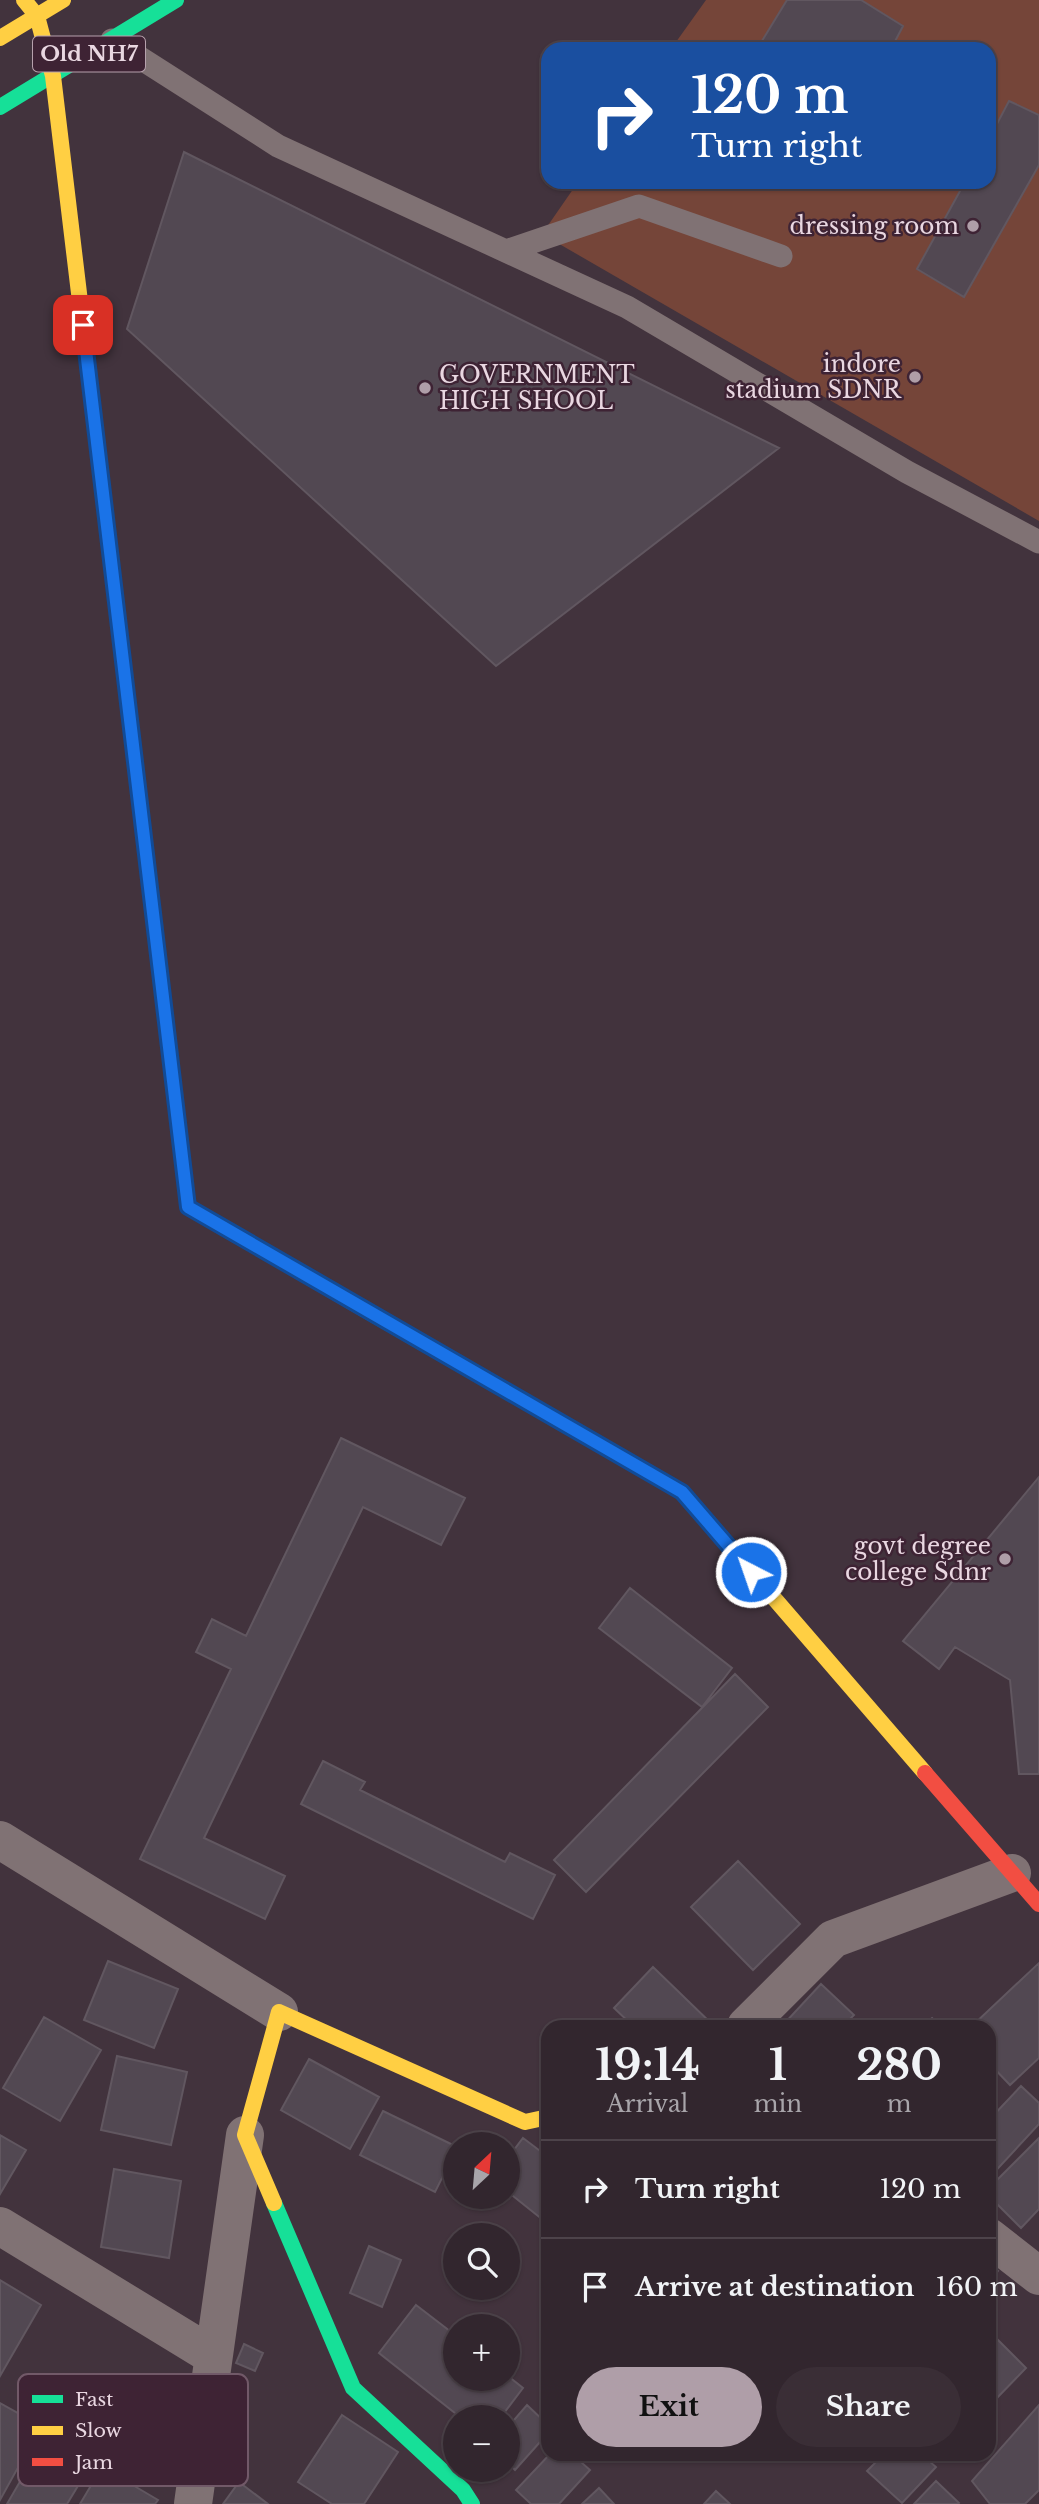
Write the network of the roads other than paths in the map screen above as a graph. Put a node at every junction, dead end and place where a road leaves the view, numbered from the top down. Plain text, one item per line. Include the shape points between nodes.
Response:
1 (24, 0) edge
2 (63, 0) edge
3 (176, 0) edge
4 (37, 16) junction
5 (0, 38) edge
6 (112, 40) junction
7 (53, 76) junction
8 (0, 107) edge
9 (506, 251) junction
10 (781, 256) dead end
11 (1039, 542) edge
12 (0, 1840) edge
13 (1012, 1873) junction
14 (1039, 1904) edge
15 (279, 2011) junction
16 (752, 2020) edge
17 (541, 2119) edge
18 (245, 2135) junction
19 (0, 2226) edge
20 (996, 2243) edge
21 (1039, 2276) edge
22 (213, 2356) junction
23 (211, 2374) edge
24 (195, 2486) edge
25 (193, 2504) edge
26 (472, 2504) edge

1 - 4 street
2 - 4 street, Old NH7
3 - 6 street, Old NH7
4 - 5 street, Old NH7
4 - 7 street
6 - 7 street, Old NH7
6 - 9 lane via 278,146
7 - 8 street, Old NH7
7 - 13 street via 188,1207 682,1492
9 - 10 lane via 639,206
9 - 11 lane via 628,307 907,472
12 - 15 street
13 - 14 street
13 - 16 street via 833,1939
15 - 17 street via 525,2122
15 - 18 street
18 - 22 street
18 - 26 street via 353,2388 463,2490
19 - 22 street
20 - 21 street
22 - 23 street
24 - 25 street

